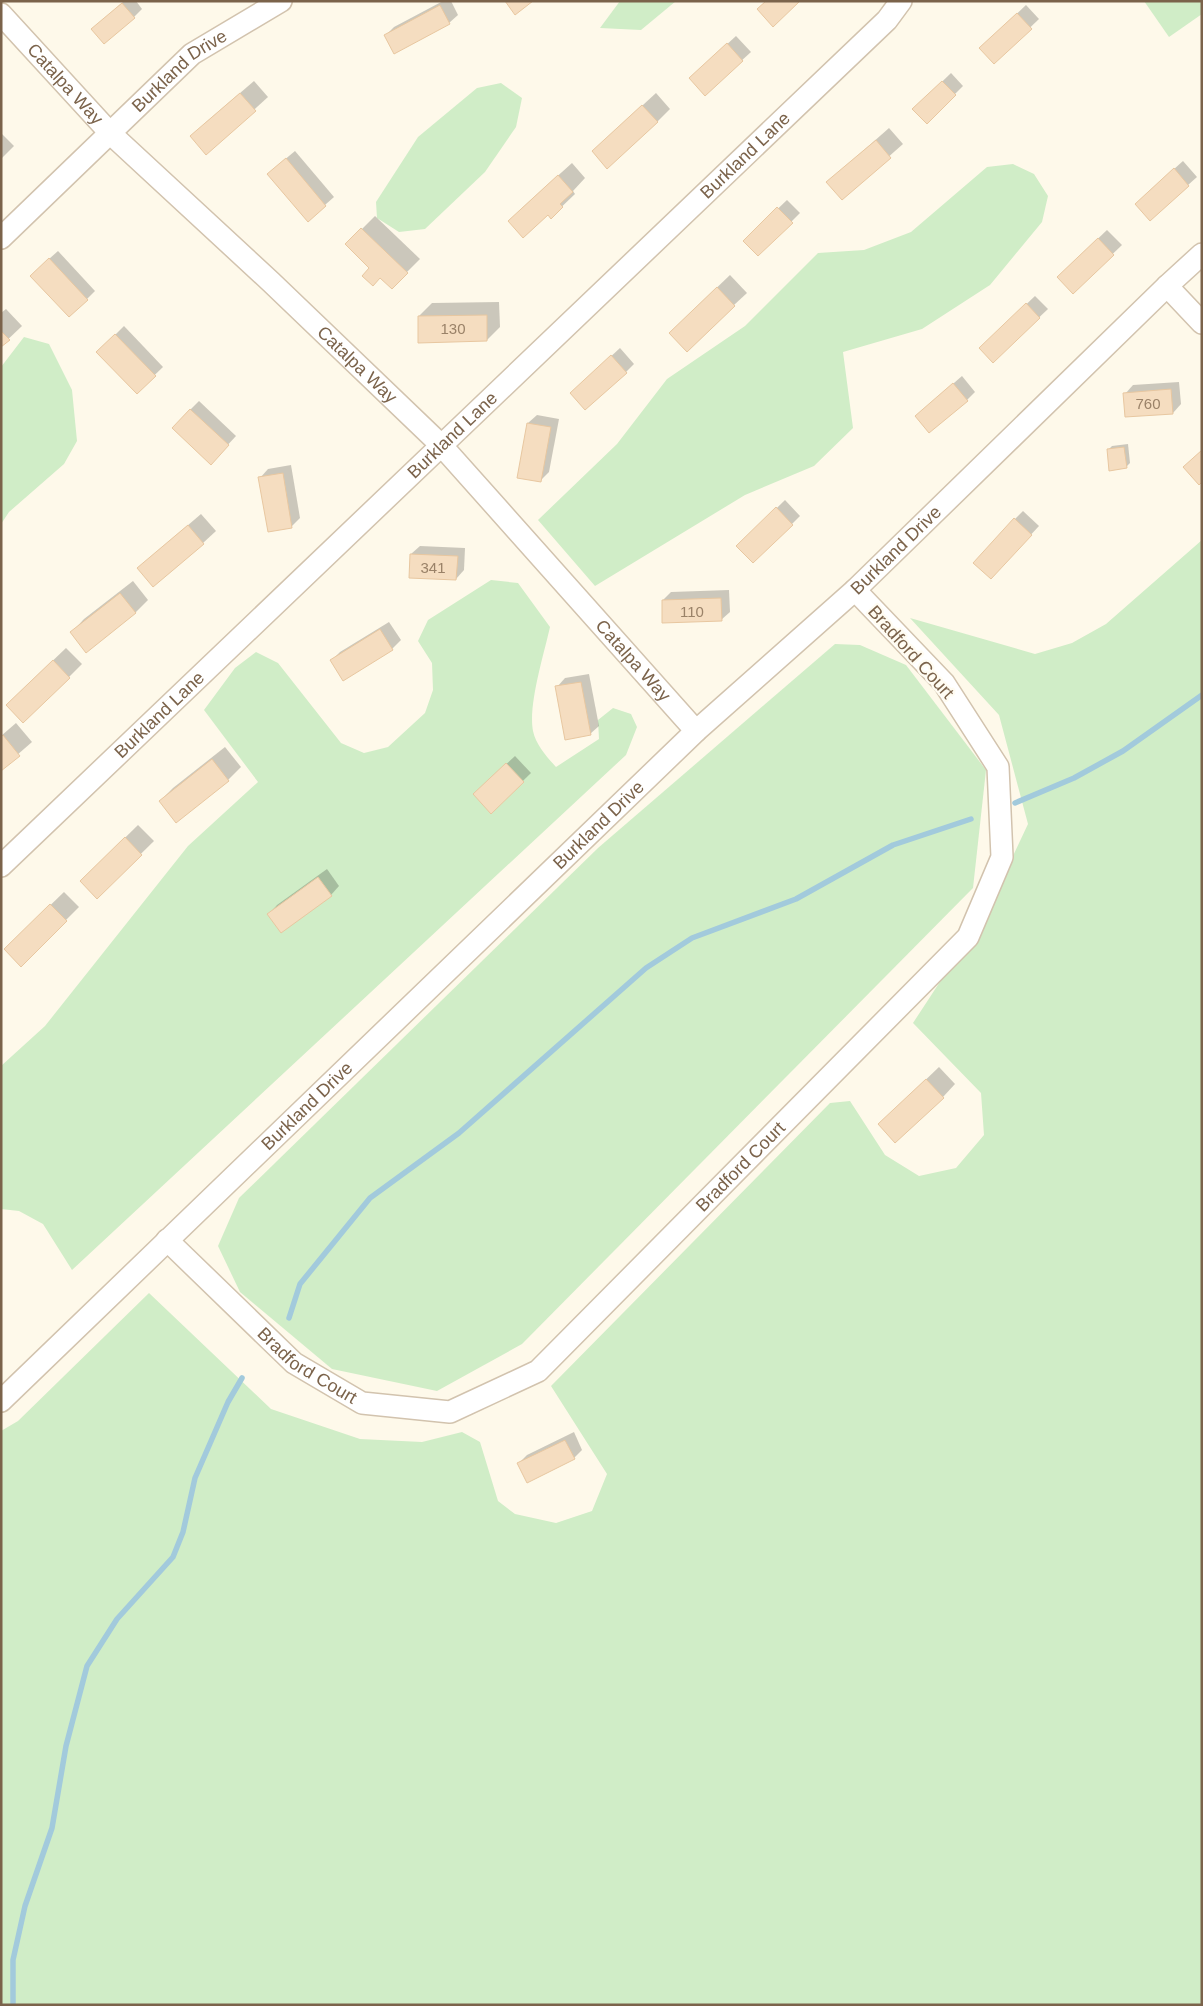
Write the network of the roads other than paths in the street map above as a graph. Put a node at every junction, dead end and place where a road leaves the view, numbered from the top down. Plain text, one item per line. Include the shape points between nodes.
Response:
1 (281, 1) edge
2 (901, 1) edge
3 (1, 14) edge
4 (111, 134) junction
5 (1, 238) edge
6 (1202, 254) edge
7 (1168, 286) junction
8 (1202, 323) edge
9 (442, 445) junction
10 (855, 590) junction
11 (696, 731) junction
12 (1, 866) edge
13 (166, 1240) junction
14 (1, 1401) edge

1 - 4 street, Burkland Drive via 192,54
2 - 9 street, Burkland Lane via 887,20
3 - 4 street, Catalpa Way
4 - 5 street, Burkland Drive
4 - 9 street, Catalpa Way
6 - 7 street, Burkland Drive
7 - 8 street
7 - 10 street, Burkland Drive
9 - 11 street, Catalpa Way
9 - 12 street, Burkland Lane
10 - 11 street, Burkland Drive
10 - 13 street, Bradford Court via 944,683 998,767 1002,857 968,937 538,1371 450,1412 362,1403 294,1363
11 - 13 street, Burkland Drive
13 - 14 street, Burkland Drive

